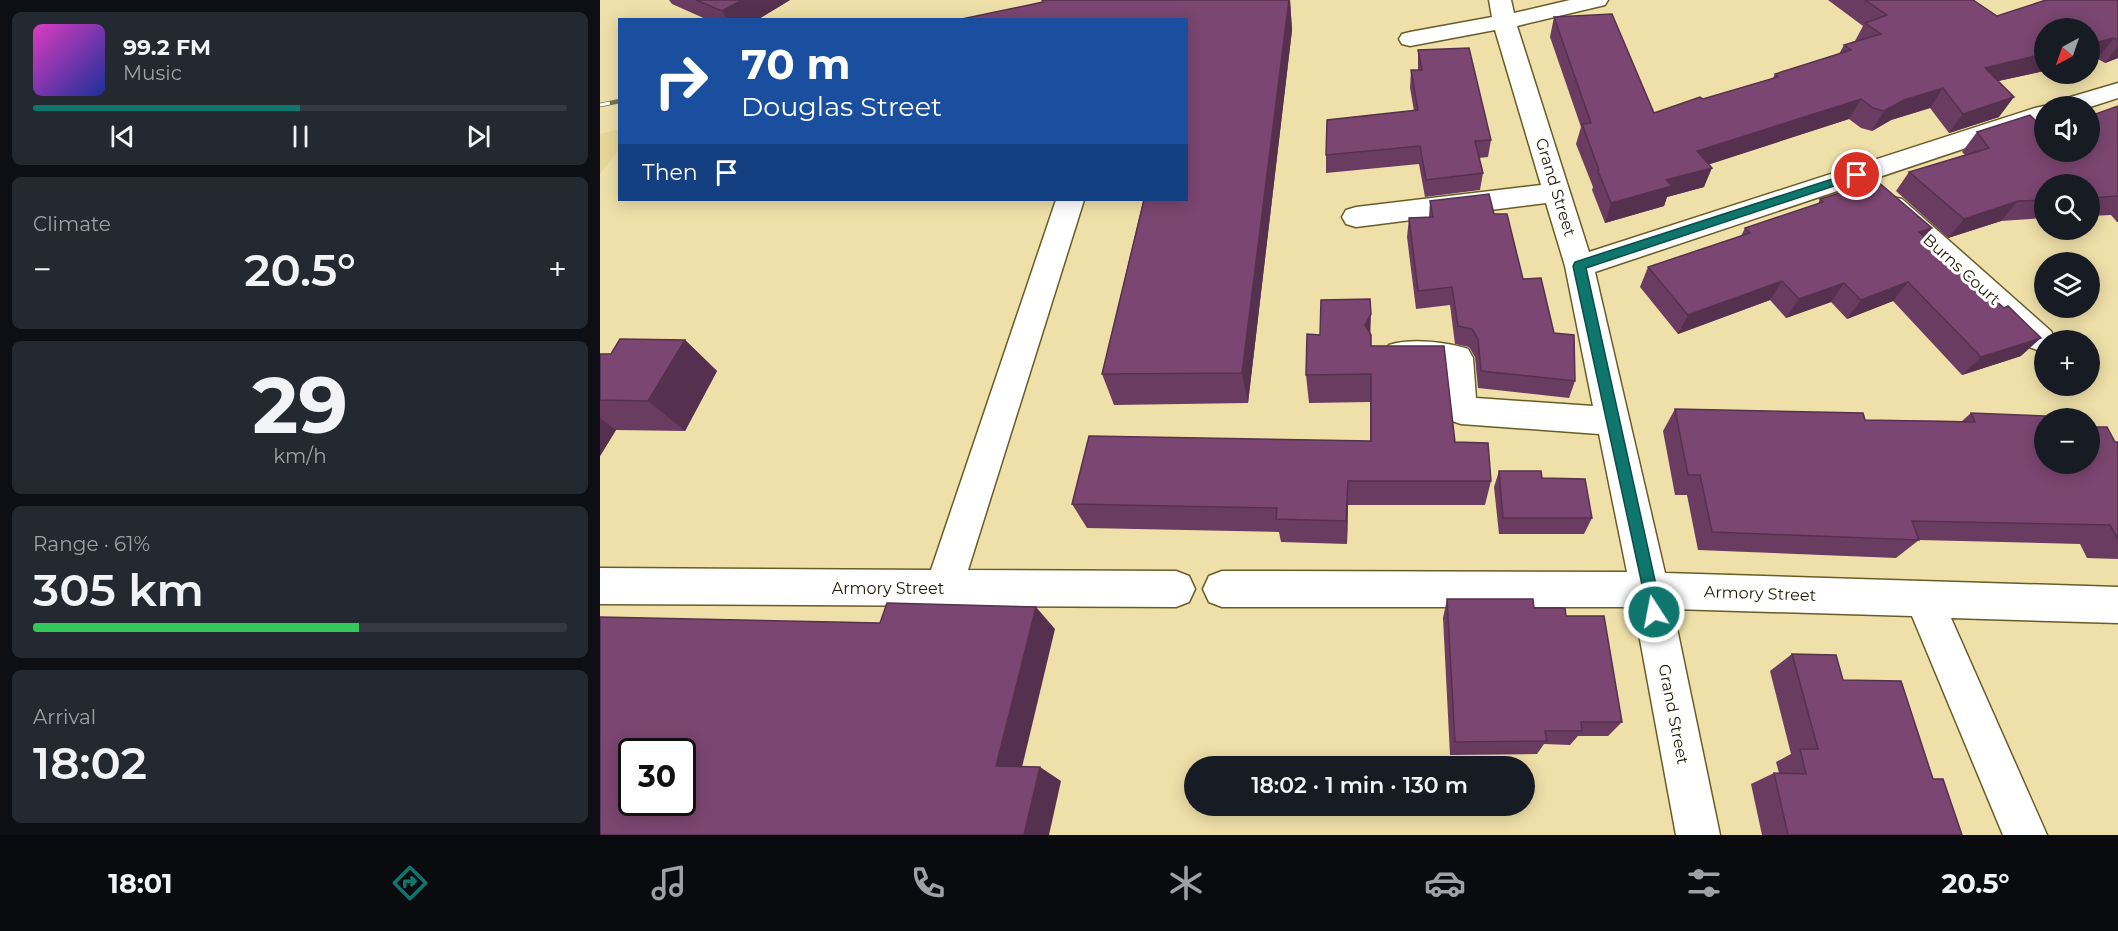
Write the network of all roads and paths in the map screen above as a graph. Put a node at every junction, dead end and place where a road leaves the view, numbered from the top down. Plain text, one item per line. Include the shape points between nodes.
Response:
1 (1597, 0) edge
2 (1502, 11) edge
3 (1410, 39) dead end
4 (2118, 90) edge
5 (2098, 96) edge
6 (2034, 117) edge
7 (1857, 175) junction
8 (1557, 192) junction
9 (1070, 201) edge
10 (1356, 217) dead end
11 (1579, 266) junction
12 (2034, 334) edge
13 (1383, 353) edge
14 (1613, 421) junction
15 (600, 586) edge
16 (944, 588) junction
17 (1176, 589) dead end
18 (1222, 589) dead end
19 (1650, 590) junction
20 (1924, 599) junction
21 (2118, 605) edge
22 (1698, 835) edge
23 (2025, 835) edge

1 - 2 street
2 - 3 street
2 - 8 street, Grand Street
4 - 5 street
6 - 7 street
7 - 11 street
7 - 12 street, Burns Court
8 - 10 street
8 - 11 street, Grand Street
9 - 16 street
11 - 14 street, Grand Street
13 - 14 street via 1457,358 1461,411
14 - 19 street, Grand Street
15 - 16 street, Armory Street
16 - 17 street, Armory Street
18 - 19 street, Armory Street
19 - 20 street, Armory Street
19 - 22 street, Grand Street
20 - 21 street, Armory Street
20 - 23 street

